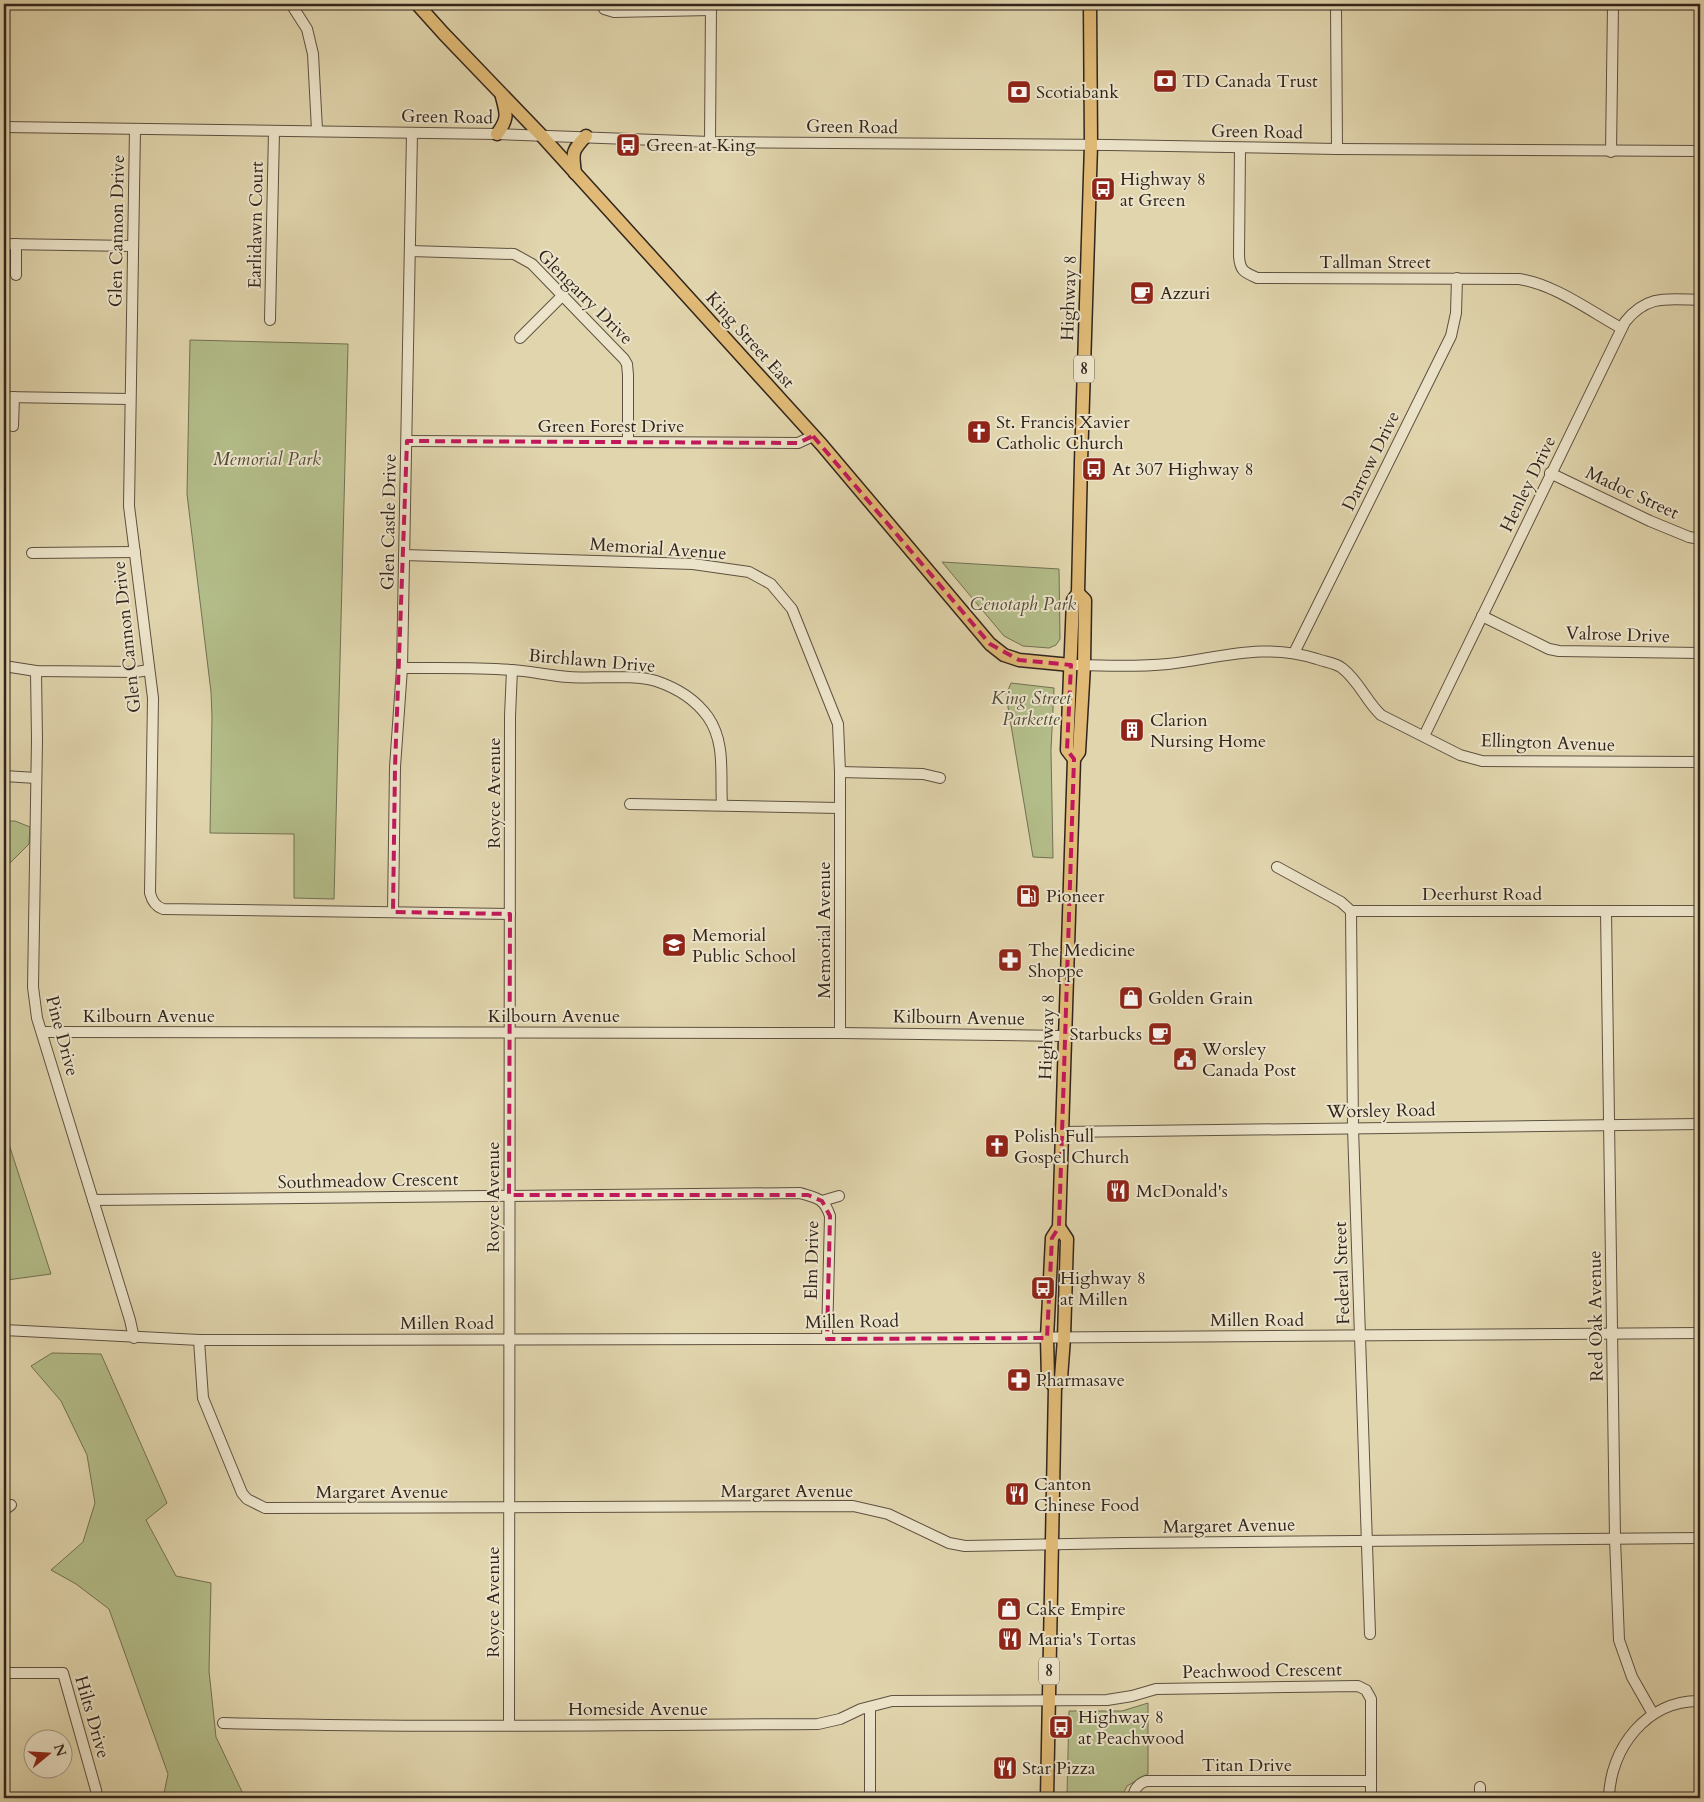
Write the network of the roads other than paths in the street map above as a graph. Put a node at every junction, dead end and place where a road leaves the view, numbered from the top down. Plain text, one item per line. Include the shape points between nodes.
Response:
1 (291, 4) edge
2 (417, 4) edge
3 (1090, 4) edge
4 (1336, 4) edge
5 (1613, 4) edge
6 (711, 7) edge
7 (604, 9) dead end
8 (501, 95) junction
9 (4, 127) edge
10 (135, 129) junction
11 (317, 130) junction
12 (274, 131) junction
13 (412, 133) junction
14 (497, 134) junction
15 (541, 136) junction
16 (586, 136) junction
17 (710, 142) junction
18 (1092, 146) junction
19 (1240, 148) junction
20 (1337, 150) junction
21 (1611, 152) junction
22 (1700, 152) edge
23 (575, 173) junction
24 (4, 244) edge
25 (16, 244) junction
26 (133, 246) junction
27 (410, 251) junction
28 (16, 275) dead end
29 (1457, 278) junction
30 (563, 295) junction
31 (1700, 300) edge
32 (270, 320) dead end
33 (1621, 328) junction
34 (520, 338) dead end
35 (9, 397) edge
36 (130, 399) junction
37 (13, 426) dead end
38 (812, 436) junction
39 (407, 442) junction
40 (628, 442) junction
41 (1550, 472) junction
42 (1700, 539) edge
43 (135, 552) junction
44 (32, 553) dead end
45 (404, 555) junction
46 (1078, 593) junction
47 (1482, 616) junction
48 (1294, 653) junction
49 (1700, 653) edge
50 (1071, 664) junction
51 (1084, 665) junction
52 (4, 666) edge
53 (402, 668) junction
54 (149, 670) junction
55 (512, 670) junction
56 (36, 671) junction
57 (1424, 736) junction
58 (1074, 759) junction
59 (1700, 762) edge
60 (840, 772) junction
61 (4, 776) edge
62 (36, 778) junction
63 (940, 778) dead end
64 (630, 804) dead end
65 (722, 805) junction
66 (839, 808) junction
67 (1276, 867) dead end
68 (1351, 910) junction
69 (1606, 911) junction
70 (1700, 911) edge
71 (393, 912) junction
72 (510, 914) junction
73 (42, 1032) junction
74 (510, 1033) junction
75 (840, 1033) junction
76 (1065, 1036) junction
77 (1700, 1124) edge
78 (1610, 1125) junction
79 (1353, 1128) junction
80 (1062, 1132) junction
81 (509, 1196) junction
82 (839, 1196) dead end
83 (93, 1200) junction
84 (822, 1201) junction
85 (1059, 1227) junction
86 (4, 1330) edge
87 (1700, 1332) edge
88 (1613, 1333) junction
89 (1361, 1335) junction
90 (134, 1338) junction
91 (1047, 1338) junction
92 (1064, 1338) junction
93 (510, 1339) junction
94 (827, 1339) junction
95 (199, 1340) junction
96 (1055, 1387) junction
97 (509, 1508) junction
98 (1700, 1538) edge
99 (1615, 1539) junction
100 (1368, 1540) junction
101 (1052, 1544) junction
102 (1370, 1634) dead end
103 (4, 1673) edge
104 (1049, 1699) junction
105 (1700, 1700) edge
106 (870, 1707) junction
107 (1653, 1714) junction
108 (223, 1723) dead end
109 (509, 1725) junction
110 (1371, 1781) junction
111 (1480, 1787) dead end
112 (97, 1798) edge
113 (870, 1798) edge
114 (1047, 1798) edge
115 (1133, 1798) edge
116 (1371, 1798) edge
117 (1480, 1798) edge
118 (1609, 1798) edge

1 - 11 street via 307,29 313,54
2 - 8 main road, King Street East
3 - 18 main road, Highway 8 / 8
4 - 20 street
5 - 21 street
6 - 7 street via 614,12
6 - 17 street
8 - 14 main road via 506,110 505,123
8 - 15 main road, King Street East
9 - 10 street, Green Road
10 - 12 street, Green Road
10 - 26 street, Glen Cannon Drive
11 - 12 street, Green Road
11 - 13 street, Green Road
12 - 32 street, Earlidawn Court
13 - 14 street, Green Road
13 - 27 street, Glen Castle Drive
14 - 15 street, Green Road
15 - 16 street, Green Road
15 - 23 main road, King Street East
16 - 17 street, Green Road
16 - 23 main road via 574,149
17 - 18 street, Green Road
18 - 19 street, Green Road
18 - 46 main road, Highway 8 / 8
19 - 20 street, Green Road
19 - 29 street, Tallman Street via 1238,256 1244,272 1257,278
20 - 21 street, Green Road
21 - 22 street, Green Road
23 - 38 main road, King Street East
24 - 25 street
25 - 26 street
25 - 28 street
26 - 36 street, Glen Cannon Drive
27 - 30 street, Glengarry Drive via 514,254 532,264
27 - 39 street, Glen Castle Drive
29 - 33 street, Tallman Street via 1519,279 1537,283
29 - 48 street, Darrow Drive via 1456,313 1451,336
30 - 34 street
30 - 40 street, Glengarry Drive via 627,364
31 - 33 street, Henley Drive via 1660,300 1642,305 1634,310
33 - 41 street, Henley Drive
35 - 36 street
35 - 37 street
36 - 43 street, Glen Cannon Drive via 129,506
38 - 40 street, Green Forest Drive via 798,443
38 - 50 main road, King Street East via 990,644 1004,655 1018,660
39 - 40 street, Green Forest Drive
39 - 45 street, Glen Castle Drive
41 - 42 street, Madoc Street via 1650,521
41 - 47 street, Henley Drive
43 - 44 street
43 - 54 street, Glen Cannon Drive
45 - 53 street, Glen Castle Drive
45 - 60 street, Memorial Avenue via 693,564 749,572 771,584 792,609 838,724
46 - 50 main road, Highway 8 / 8 via 1073,600
46 - 51 main road, Highway 8 / 8 via 1085,600
47 - 49 street, Valrose Drive via 1548,649 1559,651
47 - 57 street, Henley Drive
48 - 51 street, Ellington Avenue via 1260,651 1161,664
48 - 57 street, Ellington Avenue via 1340,667 1355,680 1380,715
50 - 51 street, Ellington Avenue
50 - 58 main road, Highway 8 / 8 via 1067,750
51 - 58 main road, Highway 8 / 8 via 1079,752
52 - 56 street
53 - 55 street, Birchlawn Drive
53 - 71 street, Glen Castle Drive via 395,767
54 - 56 street
54 - 71 street, Glen Cannon Drive via 153,698 150,893 158,907
55 - 65 street, Birchlawn Drive via 570,677 653,680 690,697 709,718 719,743
55 - 72 street, Royce Avenue
56 - 62 street, Pine Drive
57 - 59 street, Ellington Avenue via 1460,755 1482,761
58 - 76 main road, Highway 8 / 8
60 - 63 street via 923,774
60 - 66 street, Memorial Avenue
61 - 62 street
62 - 73 street, Pine Drive via 33,987
64 - 65 street
65 - 66 street
66 - 75 street, Memorial Avenue
67 - 68 street
68 - 69 street, Deerhurst Road
68 - 79 street, Federal Street
69 - 70 street, Deerhurst Road
69 - 78 street, Red Oak Avenue
71 - 72 street, Glen Cannon Drive
72 - 74 street, Royce Avenue
73 - 74 street, Kilbourn Avenue
73 - 83 street, Pine Drive
74 - 75 street, Kilbourn Avenue
74 - 81 street, Royce Avenue
75 - 76 street, Kilbourn Avenue
76 - 80 main road, Highway 8 / 8
77 - 78 street, Worsley Road
78 - 79 street, Worsley Road
78 - 88 street, Red Oak Avenue
79 - 80 street, Worsley Road
79 - 89 street, Federal Street
80 - 85 main road, Highway 8 / 8
81 - 83 street, Southmeadow Crescent
81 - 84 street, Southmeadow Crescent via 784,1192 800,1193
81 - 93 street, Royce Avenue
82 - 84 street, Elm Drive
83 - 90 street, Pine Drive
84 - 94 street, Elm Drive via 830,1216
85 - 91 main road, Highway 8 / 8 via 1052,1238
85 - 92 main road, Highway 8 / 8 via 1066,1240
86 - 90 street, Millen Road
87 - 88 street, Millen Road
88 - 89 street, Millen Road
88 - 99 street, Red Oak Avenue
89 - 92 street, Millen Road
89 - 100 street, Federal Street
90 - 95 street, Millen Road
91 - 92 street, Millen Road
91 - 94 street, Millen Road
91 - 96 main road, Highway 8 / 8 via 1048,1378
92 - 96 main road, Highway 8 / 8 via 1061,1378
93 - 94 street, Millen Road
93 - 95 street, Millen Road
93 - 97 street, Royce Avenue
95 - 97 street, Margaret Avenue via 203,1398 242,1493 250,1501 265,1508
96 - 101 main road, Highway 8 / 8
97 - 101 street, Margaret Avenue via 853,1506 888,1514 949,1543 965,1546
97 - 109 street, Royce Avenue
98 - 99 street, Margaret Avenue
99 - 100 street, Margaret Avenue
99 - 107 street, Red Oak Avenue via 1619,1640 1632,1677
100 - 101 street, Margaret Avenue
100 - 102 street, Federal Street
101 - 104 main road, Highway 8 / 8
103 - 112 street, Hilts Drive via 63,1673
104 - 106 street, Homeside Avenue via 892,1701
104 - 110 street, Peachwood Crescent via 1107,1700 1156,1689 1358,1686 1366,1690 1371,1699
104 - 114 main road, Highway 8 / 8
105 - 107 street
106 - 109 street, Homeside Avenue via 818,1724
106 - 113 street
107 - 118 street via 1629,1738 1619,1754 1609,1785
108 - 109 street, Homeside Avenue
110 - 115 street, Titan Drive via 1146,1781 1134,1790
110 - 116 street, Peachwood Crescent
111 - 117 street

